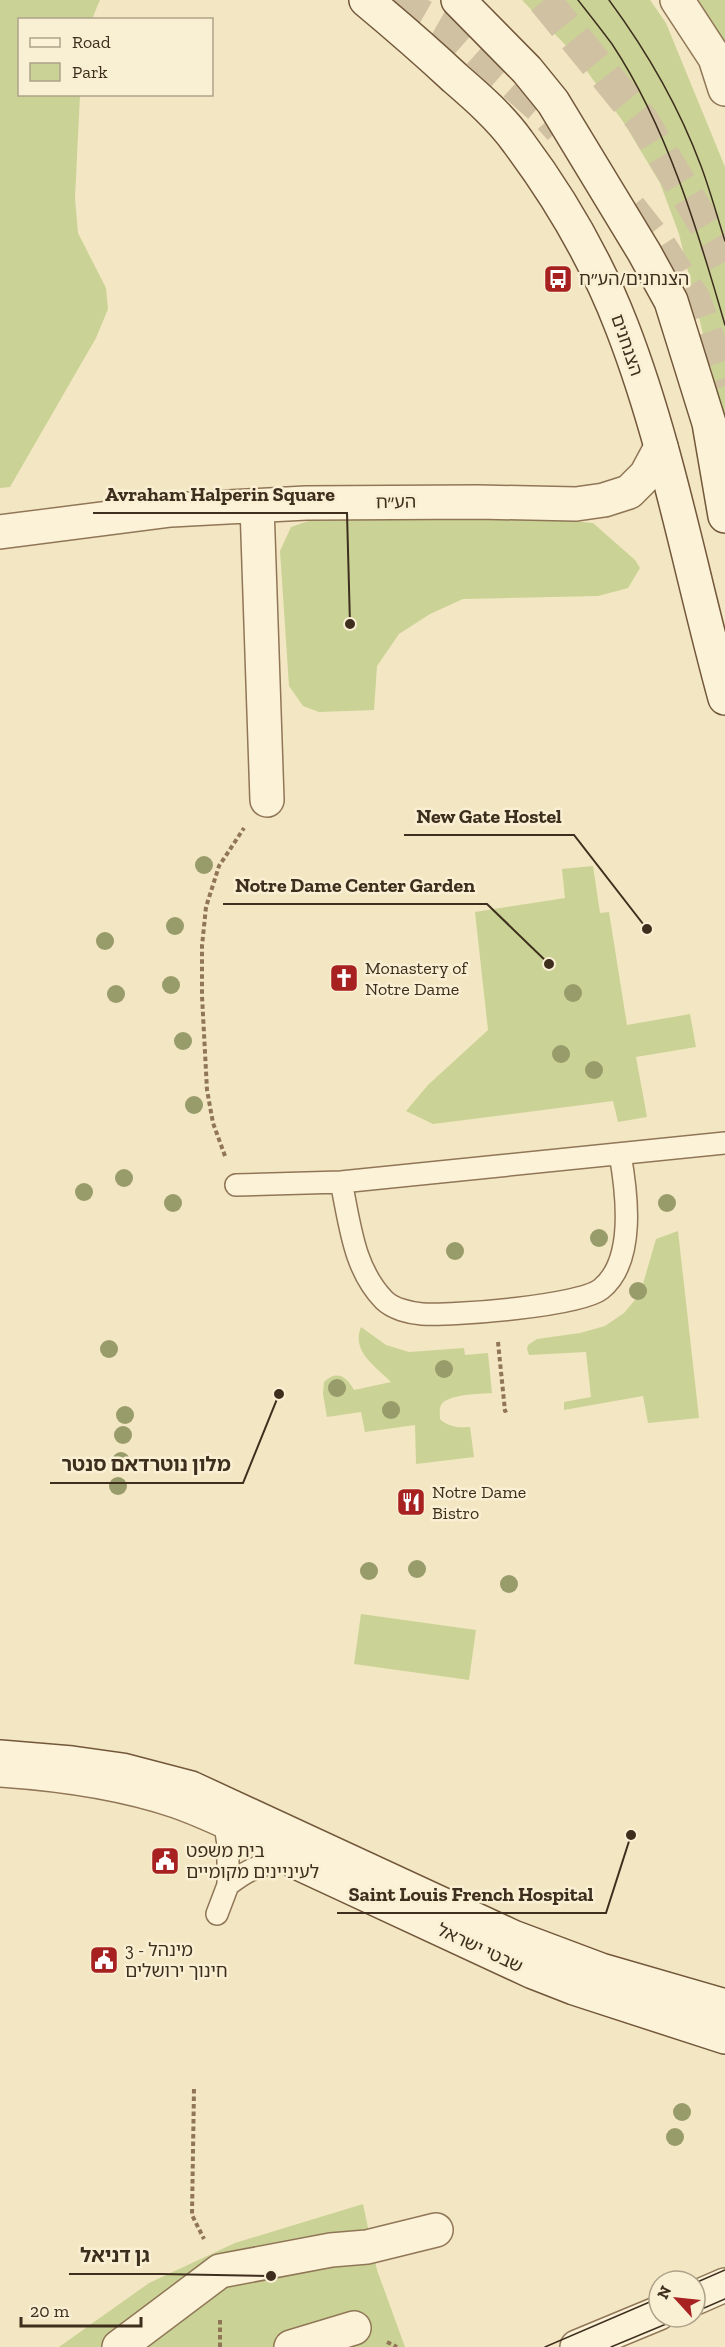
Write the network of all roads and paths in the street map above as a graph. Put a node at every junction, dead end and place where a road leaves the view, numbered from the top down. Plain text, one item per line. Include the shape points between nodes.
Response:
1 (366, 0) edge
2 (459, 0) edge
3 (677, 0) edge
4 (725, 89) edge
5 (661, 447) junction
6 (257, 506) junction
7 (725, 516) edge
8 (0, 532) edge
9 (725, 698) edge
10 (267, 800) joint
11 (725, 1143) edge
12 (620, 1154) junction
13 (341, 1182) junction
14 (236, 1185) joint
15 (498, 1340) dead end
16 (507, 1410) dead end
17 (0, 1757) edge
18 (0, 1776) edge
19 (224, 1814) junction
20 (296, 1862) junction
21 (228, 1885) junction
22 (218, 1914) dead end
23 (725, 2006) edge
24 (725, 2037) edge
25 (194, 2089) dead end
26 (436, 2230) dead end
27 (220, 2271) junction
28 (725, 2285) edge
29 (707, 2293) edge
30 (647, 2318) edge
31 (354, 2328) dead end
32 (119, 2347) edge
33 (291, 2347) edge
34 (577, 2347) edge

1 - 5 street, הצנחנים via 479,99 517,141 556,199 594,263 622,327
2 - 7 street via 553,102 670,301 709,423
3 - 4 street via 715,58
5 - 6 street, הע״ח via 646,475 629,492 604,500 576,504
5 - 9 street, הצנחנים
6 - 8 street, הע״ח via 155,512
6 - 10 street
10 - 14 path via 219,866 206,907 202,946 207,1090 213,1123
11 - 12 lane
12 - 13 lane
12 - 13 lane via 626,1189 625,1239 614,1273 601,1290 498,1311 421,1314 386,1302 366,1279
13 - 14 lane
15 - 16 path
17 - 19 street, שבטי ישראל via 122,1770 168,1781
18 - 19 lane, שבטי ישראל via 116,1791 177,1808
19 - 20 lane, שבטי ישראל
19 - 21 lane
19 - 23 street, שבטי ישראל via 601,1970
20 - 21 lane via 264,1864
20 - 24 street, שבטי ישראל via 533,1972
21 - 22 lane
25 - 27 path via 192,2215
26 - 27 street via 367,2247
27 - 32 street
28 - 29 street
30 - 34 street
31 - 33 street

